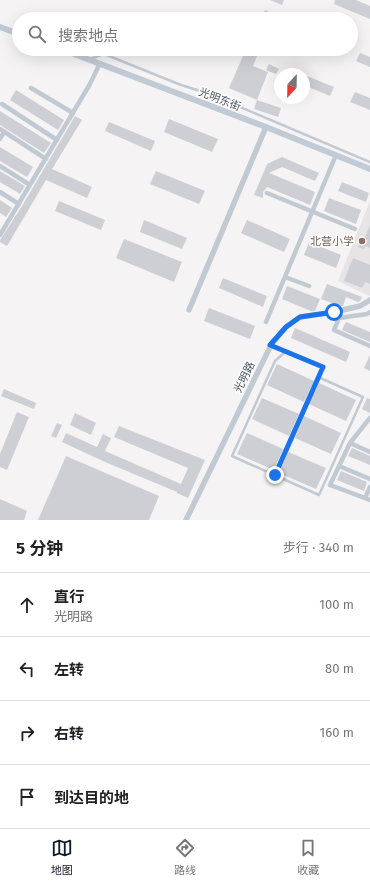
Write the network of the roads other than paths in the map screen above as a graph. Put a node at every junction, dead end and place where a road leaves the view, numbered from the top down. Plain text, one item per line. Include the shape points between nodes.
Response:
1 (0, 26) edge
2 (12, 31) edge
3 (81, 56) edge
4 (98, 56) edge
5 (109, 56) edge
6 (89, 59) junction
7 (100, 63) junction
8 (32, 88) dead end
9 (2, 104) dead end
10 (73, 113) junction
11 (266, 127) junction
12 (2, 131) edge
13 (0, 139) edge
14 (57, 140) junction
15 (336, 155) junction
16 (46, 159) junction
17 (370, 162) edge
18 (0, 166) edge
19 (370, 169) edge
20 (30, 185) junction
21 (0, 192) edge
22 (267, 193) dead end
23 (19, 204) junction
24 (312, 212) junction
25 (355, 229) dead end
26 (0, 235) edge
27 (285, 277) junction
28 (309, 286) dead end
29 (370, 300) edge
30 (189, 310) dead end
31 (369, 314) edge
32 (266, 322) dead end
33 (270, 345) junction
34 (370, 346) edge
35 (286, 350) junction
36 (318, 377) junction
37 (369, 420) edge
38 (350, 443) junction
39 (370, 452) edge
40 (339, 466) junction
41 (275, 475) junction
42 (370, 479) edge
43 (370, 487) edge
44 (368, 499) edge
45 (186, 520) edge

1 - 2 main road
3 - 6 main road, 光明东街
4 - 6 lane
5 - 17 lane via 207,93
6 - 7 main road, 光明东街
7 - 10 street
7 - 11 main road, 光明东街
8 - 10 street
9 - 14 street
10 - 14 street
11 - 15 main road, 光明东街
11 - 30 street
12 - 13 street
12 - 16 street
14 - 16 street
15 - 19 main road, 光明东街
15 - 24 street
16 - 20 street
18 - 20 street
20 - 23 street
21 - 23 street
22 - 24 street
23 - 26 street
24 - 25 street
24 - 27 street
27 - 28 street
27 - 32 street
29 - 33 street, 光明路 via 360,306 300,317 286,327
31 - 34 street via 339,318 334,330
33 - 35 lane
33 - 45 street, 光明路
35 - 36 lane via 323,367
35 - 41 lane via 275,361 232,456
36 - 41 lane
36 - 41 lane via 363,396 319,495
37 - 38 street
38 - 39 street
38 - 40 street
40 - 42 street
40 - 44 street via 330,485
43 - 44 street

